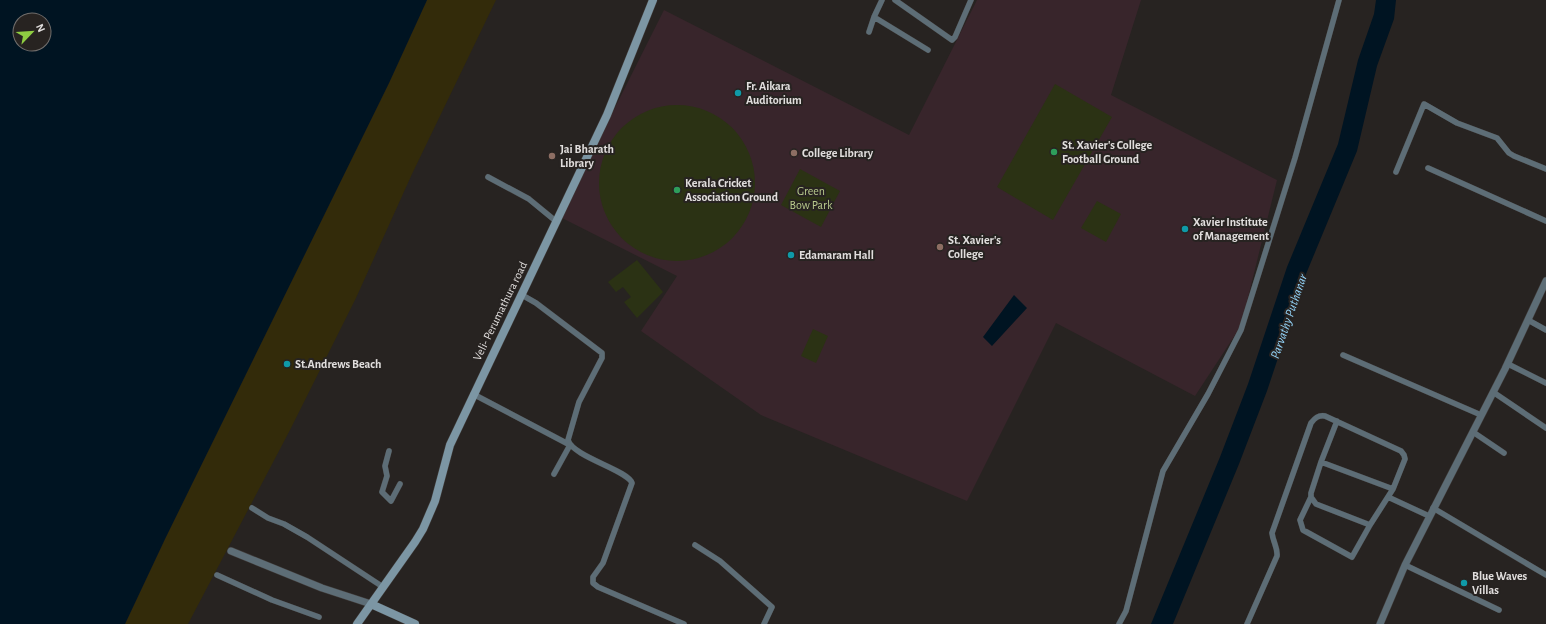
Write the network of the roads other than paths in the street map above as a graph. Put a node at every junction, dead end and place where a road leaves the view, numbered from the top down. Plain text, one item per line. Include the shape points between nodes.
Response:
1 (653, 0) edge
2 (882, 0) edge
3 (895, 0) edge
4 (972, 0) edge
5 (1339, 0) edge
6 (874, 17) junction
7 (869, 32) dead end
8 (928, 50) dead end
9 (1428, 168) dead end
10 (1546, 170) edge
11 (1396, 172) dead end
12 (488, 176) dead end
13 (1546, 221) edge
14 (557, 222) junction
15 (1546, 281) edge
16 (522, 295) junction
17 (1528, 320) junction
18 (1546, 330) edge
19 (1343, 355) dead end
20 (1508, 364) junction
21 (1546, 383) edge
22 (1493, 392) junction
23 (473, 394) junction
24 (1481, 415) junction
25 (1337, 421) junction
26 (1546, 428) edge
27 (1473, 432) junction
28 (570, 445) junction
29 (389, 451) dead end
30 (1504, 453) dead end
31 (1321, 462) junction
32 (554, 474) dead end
33 (400, 484) dead end
34 (1393, 489) junction
35 (1311, 497) junction
36 (1388, 497) junction
37 (252, 508) dead end
38 (1433, 508) junction
39 (1429, 516) junction
40 (1370, 525) junction
41 (695, 545) dead end
42 (231, 551) dead end
43 (1405, 565) junction
44 (217, 575) dead end
45 (1546, 575) edge
46 (383, 587) junction
47 (371, 604) junction
48 (1499, 610) dead end
49 (319, 617) dead end
50 (357, 624) edge
51 (415, 624) edge
52 (684, 624) edge
53 (764, 624) edge
54 (1120, 624) edge
55 (1247, 624) edge
56 (1380, 624) edge

1 - 14 main road, Veli- Perumathura road via 608,115
2 - 6 street
3 - 4 street via 952,40
5 - 54 street via 1295,158 1241,330 1164,471 1126,611
6 - 7 street
6 - 8 street
9 - 13 street
10 - 11 street via 1514,156 1497,138 1457,123 1424,104
12 - 14 street via 530,200
14 - 16 main road, Veli- Perumathura road
15 - 17 street
16 - 23 main road, Veli- Perumathura road
16 - 28 street via 602,353 602,358 579,402 568,436
17 - 18 street
17 - 20 street
19 - 24 street
20 - 21 street
20 - 22 street
22 - 24 street
22 - 26 street
23 - 28 street
23 - 46 main road, Veli- Perumathura road via 450,445 435,501 423,529
24 - 27 street
25 - 31 street
25 - 34 street via 1401,451 1405,459
25 - 55 street via 1320,416 1314,418 1311,423 1272,533 1277,556
27 - 30 street
27 - 38 street
28 - 32 street
28 - 52 street via 627,476 632,483 603,563 593,577 593,583
29 - 33 street via 385,466 387,476 382,492 391,501
31 - 34 street
31 - 35 street
34 - 36 street
35 - 40 street via 1316,504
35 - 40 street via 1300,520 1302,530 1352,557
36 - 39 street
36 - 40 street
37 - 46 street via 307,537
38 - 39 street
38 - 45 street
39 - 43 street
41 - 53 street via 720,561 772,607
42 - 47 street via 322,588
43 - 48 street
43 - 56 street
44 - 49 street via 272,600
46 - 47 main road, Veli- Perumathura road
47 - 50 main road, Veli- Perumathura road
47 - 51 main road

